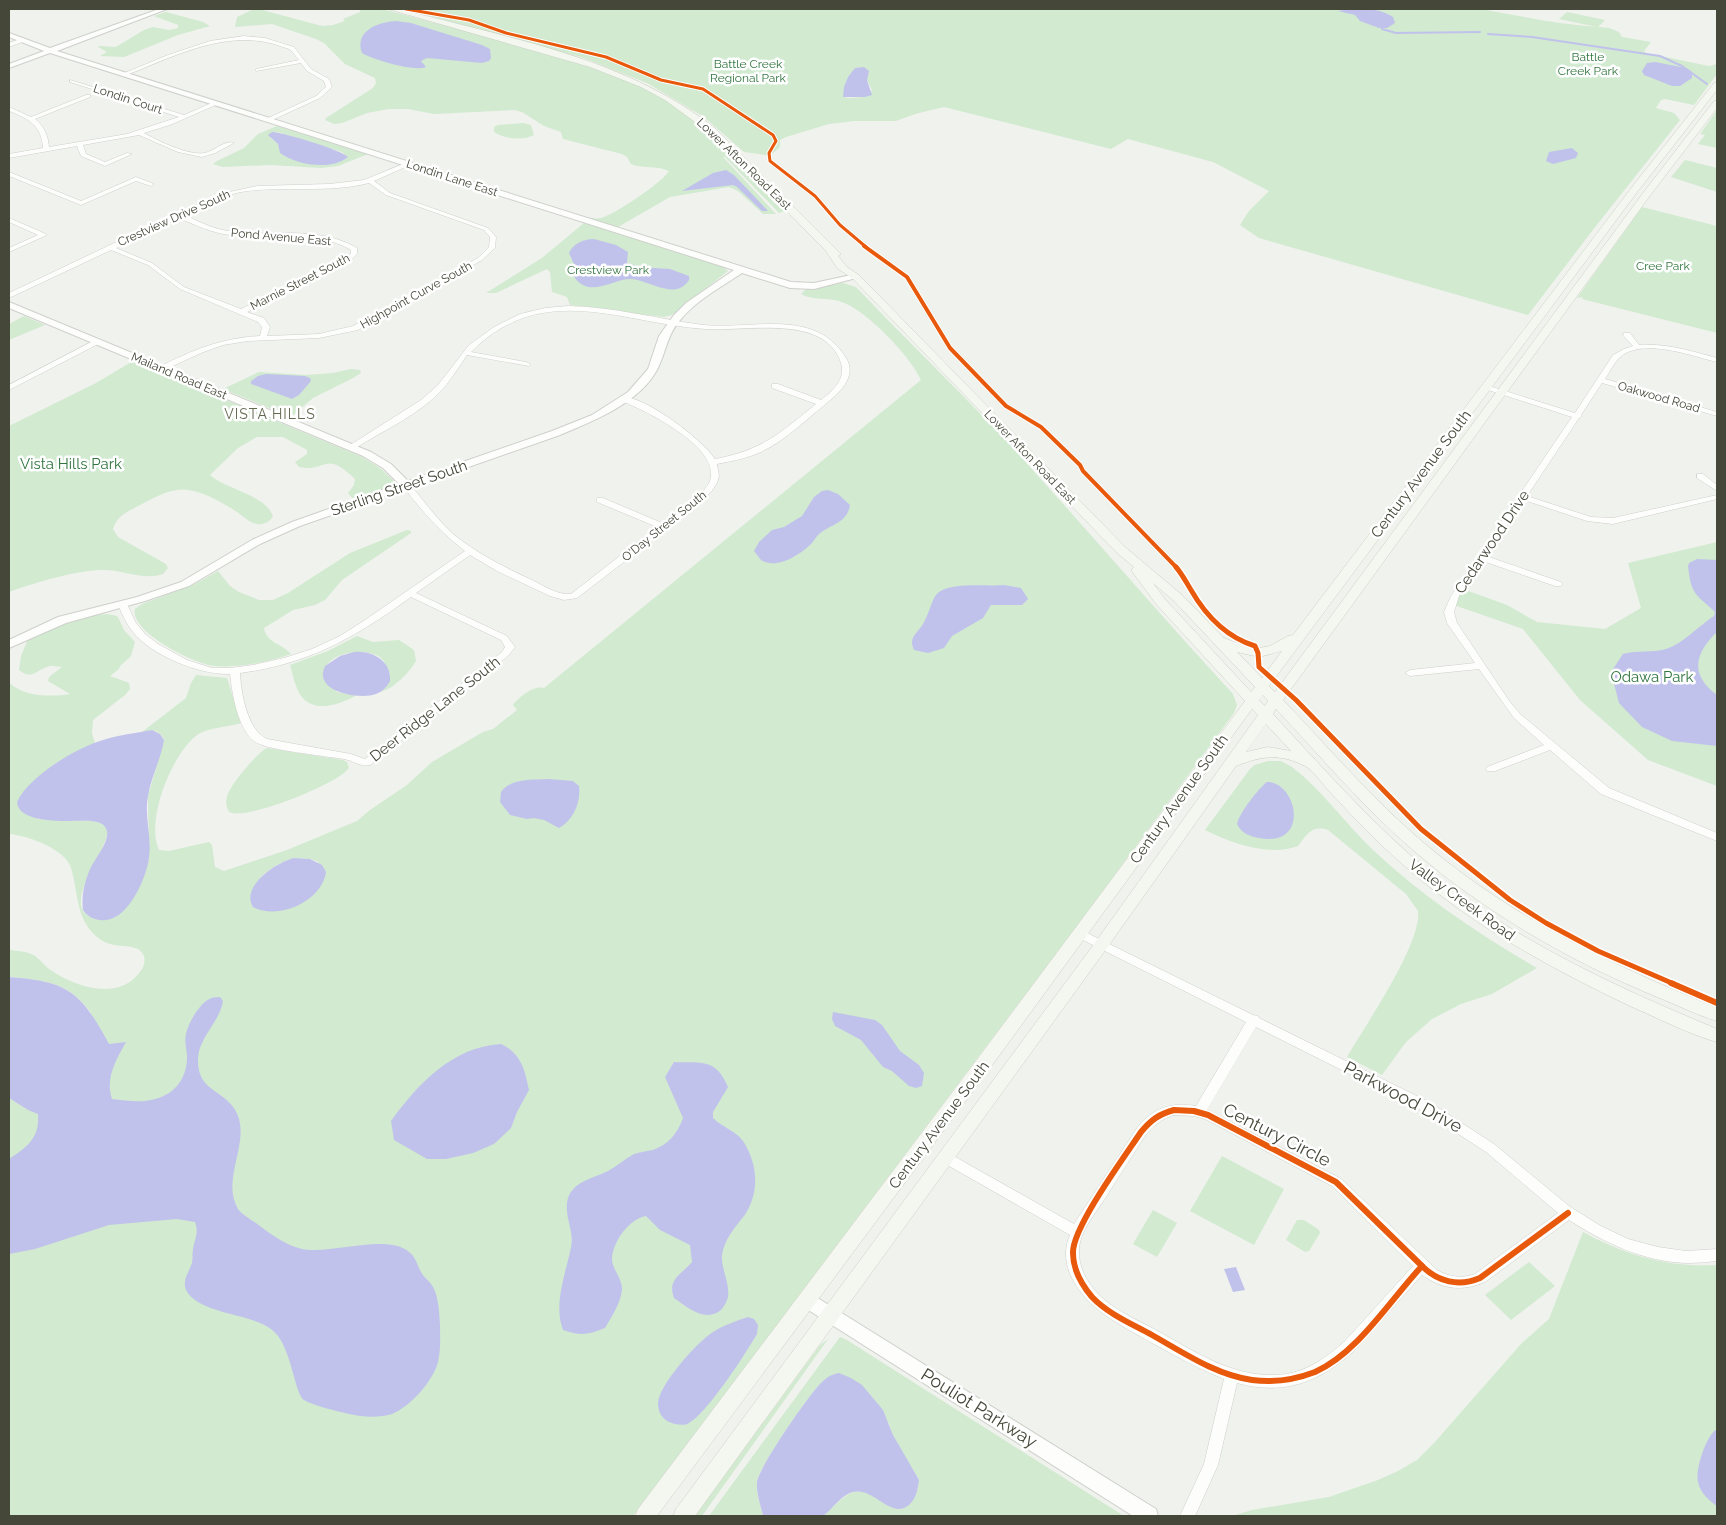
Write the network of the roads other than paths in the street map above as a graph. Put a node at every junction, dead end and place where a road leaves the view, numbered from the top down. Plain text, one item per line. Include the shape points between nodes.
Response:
1 (164, 9) edge
2 (392, 9) edge
3 (9, 35) edge
4 (23, 40) junction
5 (9, 45) edge
6 (51, 51) junction
7 (303, 61) junction
8 (9, 66) edge
9 (258, 70) dead end
10 (125, 74) junction
11 (72, 81) dead end
12 (1717, 85) edge
13 (88, 96) dead end
14 (216, 103) junction
15 (1717, 104) edge
16 (9, 109) edge
17 (184, 117) junction
18 (31, 119) junction
19 (268, 120) junction
20 (140, 133) junction
21 (231, 143) dead end
22 (80, 146) junction
23 (46, 150) junction
24 (129, 154) dead end
25 (9, 156) edge
26 (408, 164) junction
27 (9, 174) edge
28 (370, 181) junction
29 (151, 184) dead end
30 (178, 215) junction
31 (9, 220) edge
32 (109, 248) junction
33 (354, 249) joint
34 (9, 250) edge
35 (741, 270) junction
36 (856, 277) junction
37 (9, 296) edge
38 (9, 305) edge
39 (241, 312) junction
40 (672, 322) junction
41 (1627, 336) dead end
42 (263, 338) junction
43 (98, 342) junction
44 (1638, 348) junction
45 (466, 353) junction
46 (1717, 360) edge
47 (526, 364) dead end
48 (162, 369) junction
49 (1600, 380) junction
50 (775, 386) dead end
51 (9, 388) edge
52 (1486, 388) junction
53 (1502, 392) junction
54 (625, 399) junction
55 (822, 403) junction
56 (1717, 414) edge
57 (1578, 416) junction
58 (351, 447) junction
59 (714, 462) junction
60 (1700, 476) dead end
61 (406, 485) junction
62 (1717, 489) edge
63 (1523, 497) junction
64 (1717, 497) edge
65 (600, 500) dead end
66 (664, 527) junction
67 (1121, 550) junction
68 (470, 551) junction
69 (1481, 557) junction
70 (1558, 584) dead end
71 (410, 593) junction
72 (568, 597) joint
73 (123, 604) junction
74 (1303, 631) junction
75 (1217, 638) junction
76 (9, 644) edge
77 (1479, 666) junction
78 (235, 670) junction
79 (1410, 673) dead end
80 (1262, 686) junction
81 (1252, 700) junction
82 (1276, 700) junction
83 (1266, 715) junction
84 (1550, 746) junction
85 (1232, 762) junction
86 (1314, 766) junction
87 (1491, 769) dead end
88 (1717, 837) edge
89 (1081, 934) junction
90 (1102, 944) junction
91 (1717, 1015) edge
92 (1254, 1019) junction
93 (1717, 1036) edge
94 (1199, 1112) junction
95 (946, 1158) junction
96 (1568, 1213) junction
97 (1077, 1232) junction
98 (1717, 1255) edge
99 (1422, 1266) junction
100 (808, 1300) junction
101 (831, 1314) junction
102 (1232, 1377) junction
103 (645, 1516) edge
104 (683, 1516) edge
105 (1149, 1516) edge
106 (1187, 1516) edge

1 - 6 street
2 - 36 main road, Lower Afton Road East via 583,61 661,94 714,131 830,250 833,258
3 - 4 street, Londin Lane East
4 - 5 street
4 - 6 street, Londin Lane East
6 - 8 street
6 - 10 street, Londin Lane East
7 - 9 street
7 - 10 street via 290,48 257,39 235,38 199,46
7 - 19 street via 309,70 328,81 328,90
10 - 14 street, Londin Lane East
11 - 17 street, Londin Court
12 - 52 main road, Century Avenue South
13 - 18 street
14 - 17 street
14 - 19 street, Londin Lane East
15 - 53 main road, Century Avenue South
16 - 18 street
17 - 20 street
18 - 23 street via 44,132
19 - 26 street, Londin Lane East
20 - 21 street via 196,155 208,154
20 - 22 street
22 - 23 street
22 - 24 street via 83,155 106,164
23 - 25 street
26 - 28 street, Crestview Drive South
26 - 35 street, Londin Lane East
27 - 29 street via 81,203 136,179
28 - 30 street, Crestview Drive South via 244,190 219,196
28 - 42 street, Highpoint Curve South via 388,194 483,228 493,237 493,247 480,259 355,328 319,336
30 - 32 street, Crestview Drive South
30 - 33 street, Pond Avenue East via 224,232 323,238
31 - 34 street via 44,235
32 - 37 street, Crestview Drive South
32 - 39 street via 150,264 182,288
33 - 39 street, Marnie Street South via 355,253 350,258
35 - 36 street, Londin Lane East via 803,287
35 - 40 street, Sterling Street South via 689,305
36 - 67 main road, Lower Afton Road East
38 - 43 street, Mailand Road East
39 - 42 street via 264,323
40 - 45 street via 581,308 550,309 510,321
40 - 54 street, Sterling Street South via 662,339 652,370
40 - 55 street via 718,328 791,326 822,335 839,352 846,368 841,386
41 - 44 street
42 - 48 street, Highpoint Curve South via 211,346
43 - 48 street, Mailand Road East
43 - 51 street
44 - 46 street via 1675,349
44 - 49 street, Cedarwood Drive via 1620,353
45 - 47 street
45 - 58 street via 430,397
48 - 58 street, Mailand Road East
49 - 56 street, Oakwood Road
49 - 57 street, Cedarwood Drive
50 - 55 street
52 - 53 street
52 - 74 main road, Century Avenue South
53 - 57 street
53 - 82 main road, Century Avenue South
54 - 59 street via 669,420 705,450
54 - 61 street, Sterling Street South via 577,426
55 - 59 street via 766,446
57 - 63 street, Cedarwood Drive
58 - 61 street, Mailand Road East via 379,461
59 - 66 street, O'Day Street South via 716,477 709,490
60 - 62 street
61 - 68 street, Mailand Road East via 440,526
61 - 73 street, Sterling Street South via 292,525 188,582
63 - 64 street via 1590,519 1613,521
63 - 69 street, Cedarwood Drive
65 - 66 street
66 - 72 street, O'Day Street South via 581,591
67 - 75 main road, Lower Afton Road East via 1178,598
67 - 81 main road, Lower Afton Road East via 1160,601
68 - 71 street
68 - 72 street, Mailand Road East via 510,574
69 - 70 street
69 - 77 street, Cedarwood Drive via 1455,596 1449,612 1452,623
71 - 78 street via 355,632 330,645 284,662
71 - 78 street, Deer Ridge Lane South via 504,638 510,644 509,648 366,763 351,757 258,739 250,731 237,693
73 - 76 street, Sterling Street South via 62,620
73 - 78 street via 128,621 153,646 198,669 214,672
74 - 75 main road via 1267,653 1240,650
74 - 80 main road, Century Avenue South
75 - 80 main road, Lower Afton Road East
77 - 79 street
77 - 84 street, Cedarwood Drive via 1506,704
80 - 81 main road, Century Avenue South
80 - 82 main road, Valley Creek Road
81 - 83 main road, Valley Creek Road
81 - 89 main road, Century Avenue South
82 - 83 main road, Century Avenue South
82 - 91 main road, Valley Creek Road via 1390,821 1476,891 1572,950 1630,979
83 - 85 main road, Century Avenue South
83 - 86 main road, Valley Creek Road
84 - 87 street
84 - 88 street, Cedarwood Drive via 1605,791
85 - 86 main road via 1254,753 1275,751
85 - 90 main road, Century Avenue South
86 - 93 main road, Valley Creek Road via 1393,848 1443,890 1481,916 1588,979
89 - 90 street, Parkwood Drive
89 - 100 main road, Century Avenue South
90 - 92 street, Parkwood Drive
90 - 95 main road, Century Avenue South
92 - 94 street, Century Circle
92 - 96 street, Parkwood Drive via 1402,1093 1452,1122 1502,1157
94 - 97 street, Century Circle via 1169,1112 1150,1121
94 - 99 street, Century Circle via 1336,1182
95 - 97 street
95 - 101 main road, Century Avenue South
96 - 98 street, Parkwood Drive via 1602,1233 1646,1250 1686,1257
96 - 99 street, Century Circle via 1474,1281 1447,1281
97 - 102 street, Century Circle via 1072,1252 1074,1268 1096,1301 1193,1360
99 - 102 street, Century Circle via 1344,1352 1322,1368 1283,1381 1258,1382
100 - 101 street, Pouliot Parkway
100 - 103 main road, Century Avenue South
101 - 104 main road, Century Avenue South
101 - 105 street, Pouliot Parkway
102 - 106 street via 1211,1465

